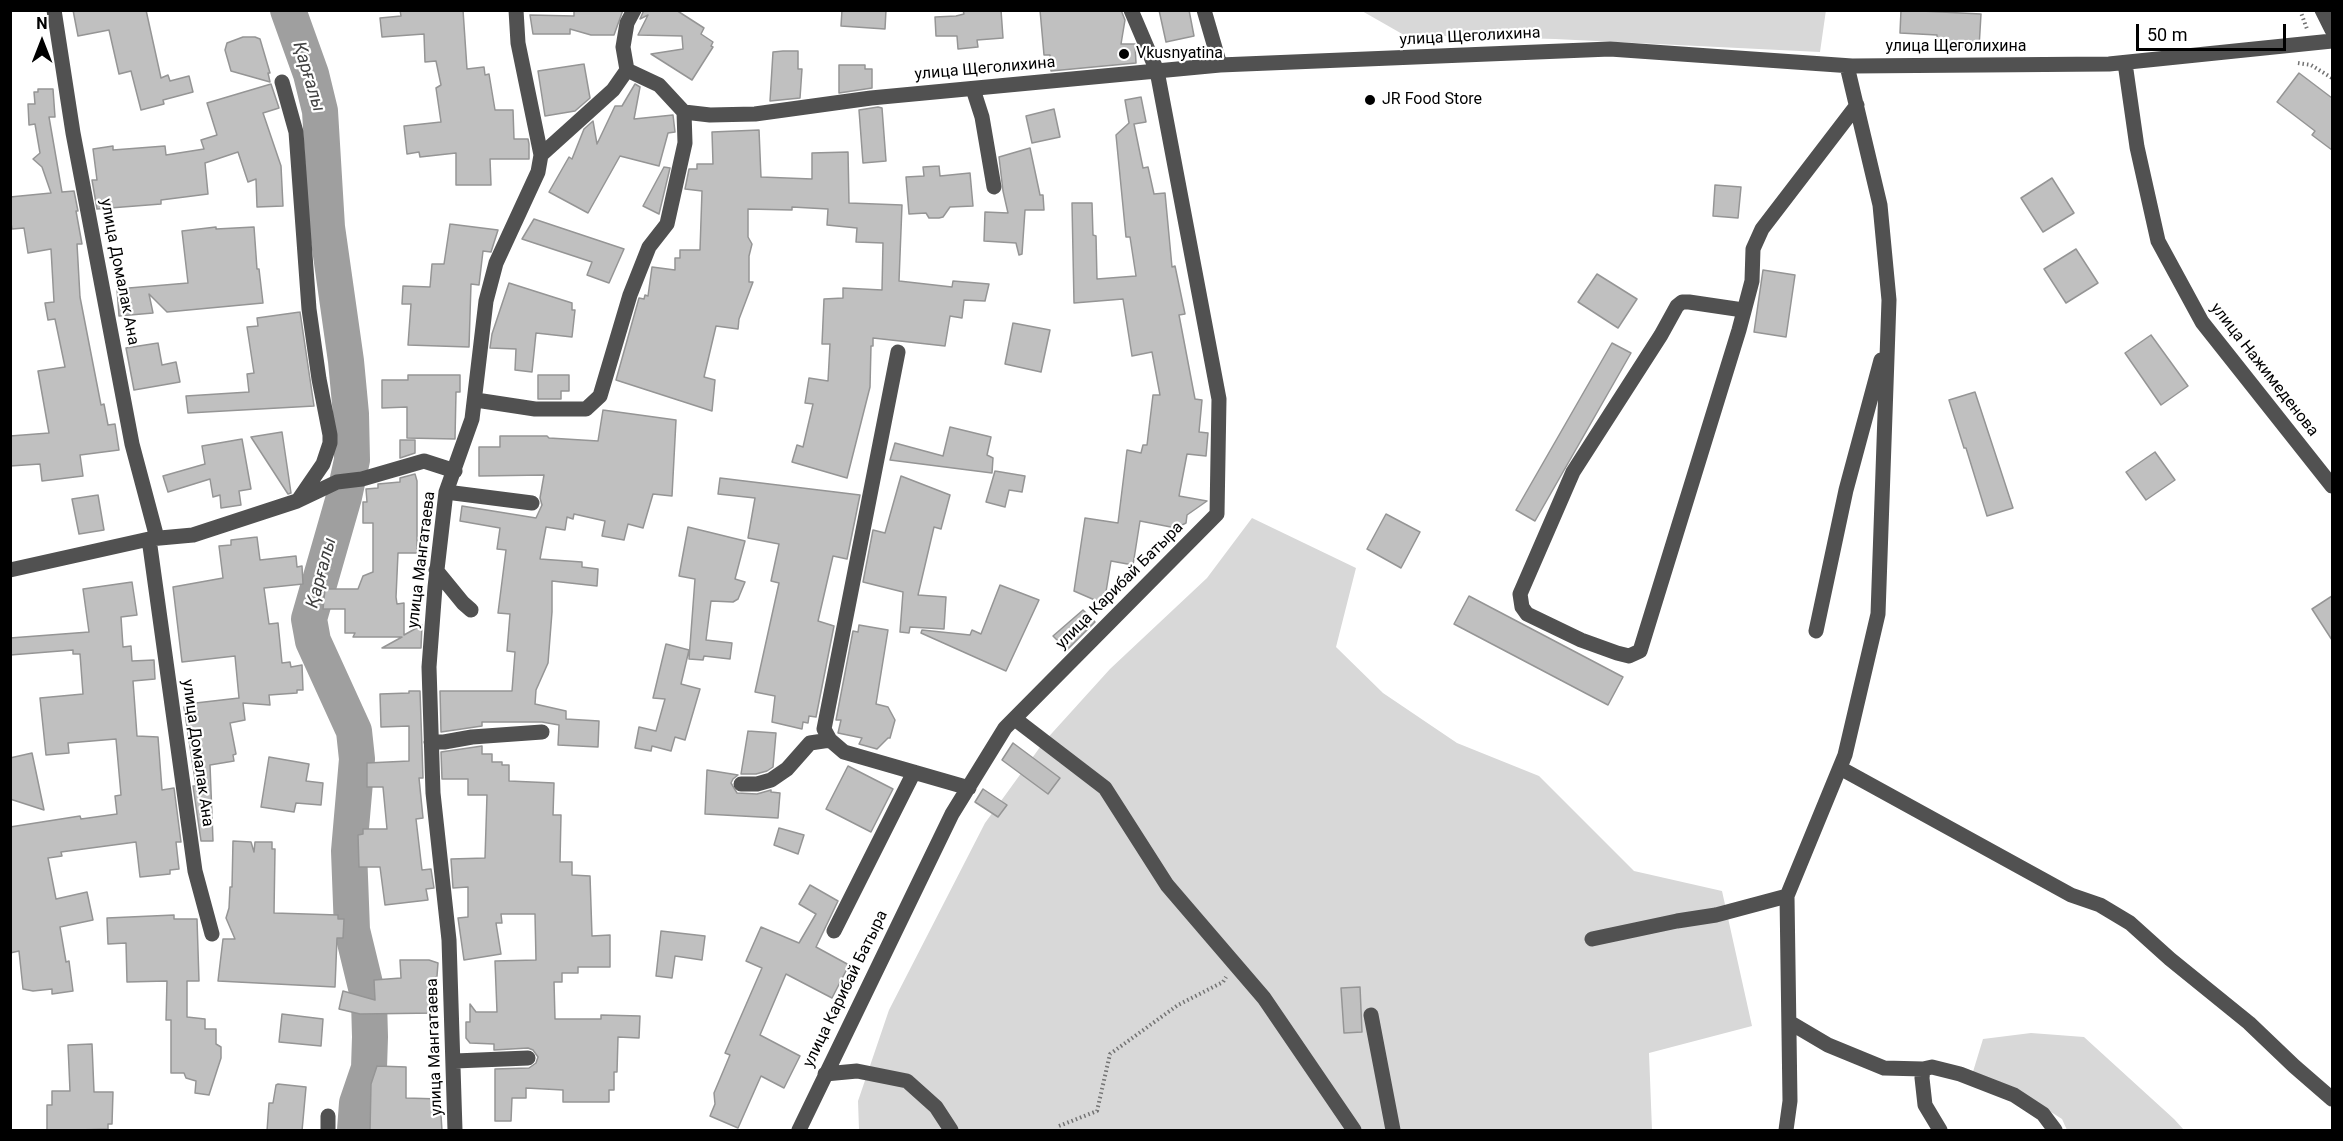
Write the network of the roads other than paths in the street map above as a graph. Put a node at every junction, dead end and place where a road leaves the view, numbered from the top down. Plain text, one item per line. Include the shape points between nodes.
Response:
1 (54, 10) edge
2 (516, 10) edge
3 (634, 10) edge
4 (1131, 10) edge
5 (1204, 10) edge
6 (2322, 10) edge
7 (2332, 30) edge
8 (2332, 41) edge
9 (2125, 63) junction
10 (1220, 65) junction
11 (1847, 66) junction
12 (627, 70) junction
13 (1157, 71) junction
14 (282, 82) dead end
15 (973, 89) junction
16 (1857, 105) junction
17 (684, 112) junction
18 (541, 155) junction
19 (994, 187) dead end
20 (1743, 310) junction
21 (1888, 334) junction
22 (898, 352) dead end
23 (476, 400) junction
24 (454, 471) junction
25 (2332, 486) edge
26 (446, 492) junction
27 (297, 501) junction
28 (532, 503) dead end
29 (153, 539) junction
30 (10, 570) edge
31 (436, 570) junction
32 (471, 610) dead end
33 (1816, 631) dead end
34 (1015, 719) junction
35 (542, 732) dead end
36 (830, 740) junction
37 (431, 742) junction
38 (1840, 768) junction
39 (914, 772) junction
40 (741, 784) dead end
41 (969, 788) junction
42 (1787, 896) junction
43 (834, 931) dead end
44 (212, 934) dead end
45 (1592, 939) dead end
46 (1371, 1015) dead end
47 (1789, 1022) junction
48 (528, 1058) dead end
49 (454, 1061) junction
50 (1923, 1069) junction
51 (825, 1074) junction
52 (2332, 1099) edge
53 (455, 1131) edge
54 (799, 1131) edge
55 (951, 1131) edge
56 (1354, 1131) edge
57 (1393, 1131) edge
58 (1786, 1131) edge
59 (1940, 1131) edge
60 (2055, 1131) edge

1 - 29 street, улица Домалак Ана via 73,133
2 - 18 street, улица Мангатаева via 518,43
3 - 12 street via 627,23 624,47
4 - 13 street, улица Карибай Батыра
5 - 10 street
6 - 7 street
8 - 9 street, улица Щеголихина
9 - 11 street, улица Щеголихина
9 - 25 street, улица Нажимеденова via 2137,147 2158,241 2202,322
10 - 11 street, улица Щеголихина via 1610,49
10 - 13 street, улица Щеголихина
11 - 16 street
12 - 17 street via 659,85
12 - 18 street via 613,90
13 - 15 street, улица Щеголихина
13 - 34 street, улица Карибай Батыра via 1220,399 1217,514
14 - 27 street via 296,132 309,309 330,435 323,464
15 - 17 street, улица Щеголихина via 755,114
15 - 19 street
16 - 20 street via 1762,229 1753,249 1752,282
16 - 21 street via 1880,205 1889,300
17 - 23 street via 685,144 667,224 650,247 630,295 600,396 586,409 535,409
18 - 23 street, улица Мангатаева via 538,172 496,263 486,301
20 - 20 street via 1640,651 1629,656 1617,653 1527,614 1520,594 1573,472 1677,306 1689,302
21 - 33 street via 1846,490
21 - 38 street via 1878,614
22 - 36 street via 824,729
23 - 24 street, улица Мангатаева
24 - 26 street, улица Мангатаева
24 - 27 street via 424,461 337,483
26 - 28 street
26 - 31 street, улица Мангатаева
27 - 29 street via 193,535
29 - 30 street
29 - 44 street, улица Домалак Ана via 195,871
31 - 32 street
31 - 37 street, улица Мангатаева via 429,667
34 - 41 street, улица Карибай Батыра via 1005,728
34 - 56 street via 1105,788 1167,885 1264,998
35 - 37 street
36 - 39 street via 844,753
36 - 40 street via 810,743 787,769 771,780
37 - 49 street, улица Мангатаева via 449,940
38 - 42 street
38 - 52 street via 2071,895 2100,905 2130,923
39 - 41 street
39 - 43 street
41 - 51 street, улица Карибай Батыра via 952,814
42 - 45 street via 1716,915
42 - 47 street
46 - 57 street
47 - 50 street via 1828,1045 1884,1068
47 - 58 street via 1790,1101
48 - 49 street
49 - 53 street, улица Мангатаева
50 - 59 street via 1925,1105
50 - 60 street via 1932,1067 1960,1074 2014,1095 2043,1114
51 - 54 street, улица Карибай Батыра
51 - 55 street via 857,1071 907,1081 936,1107

